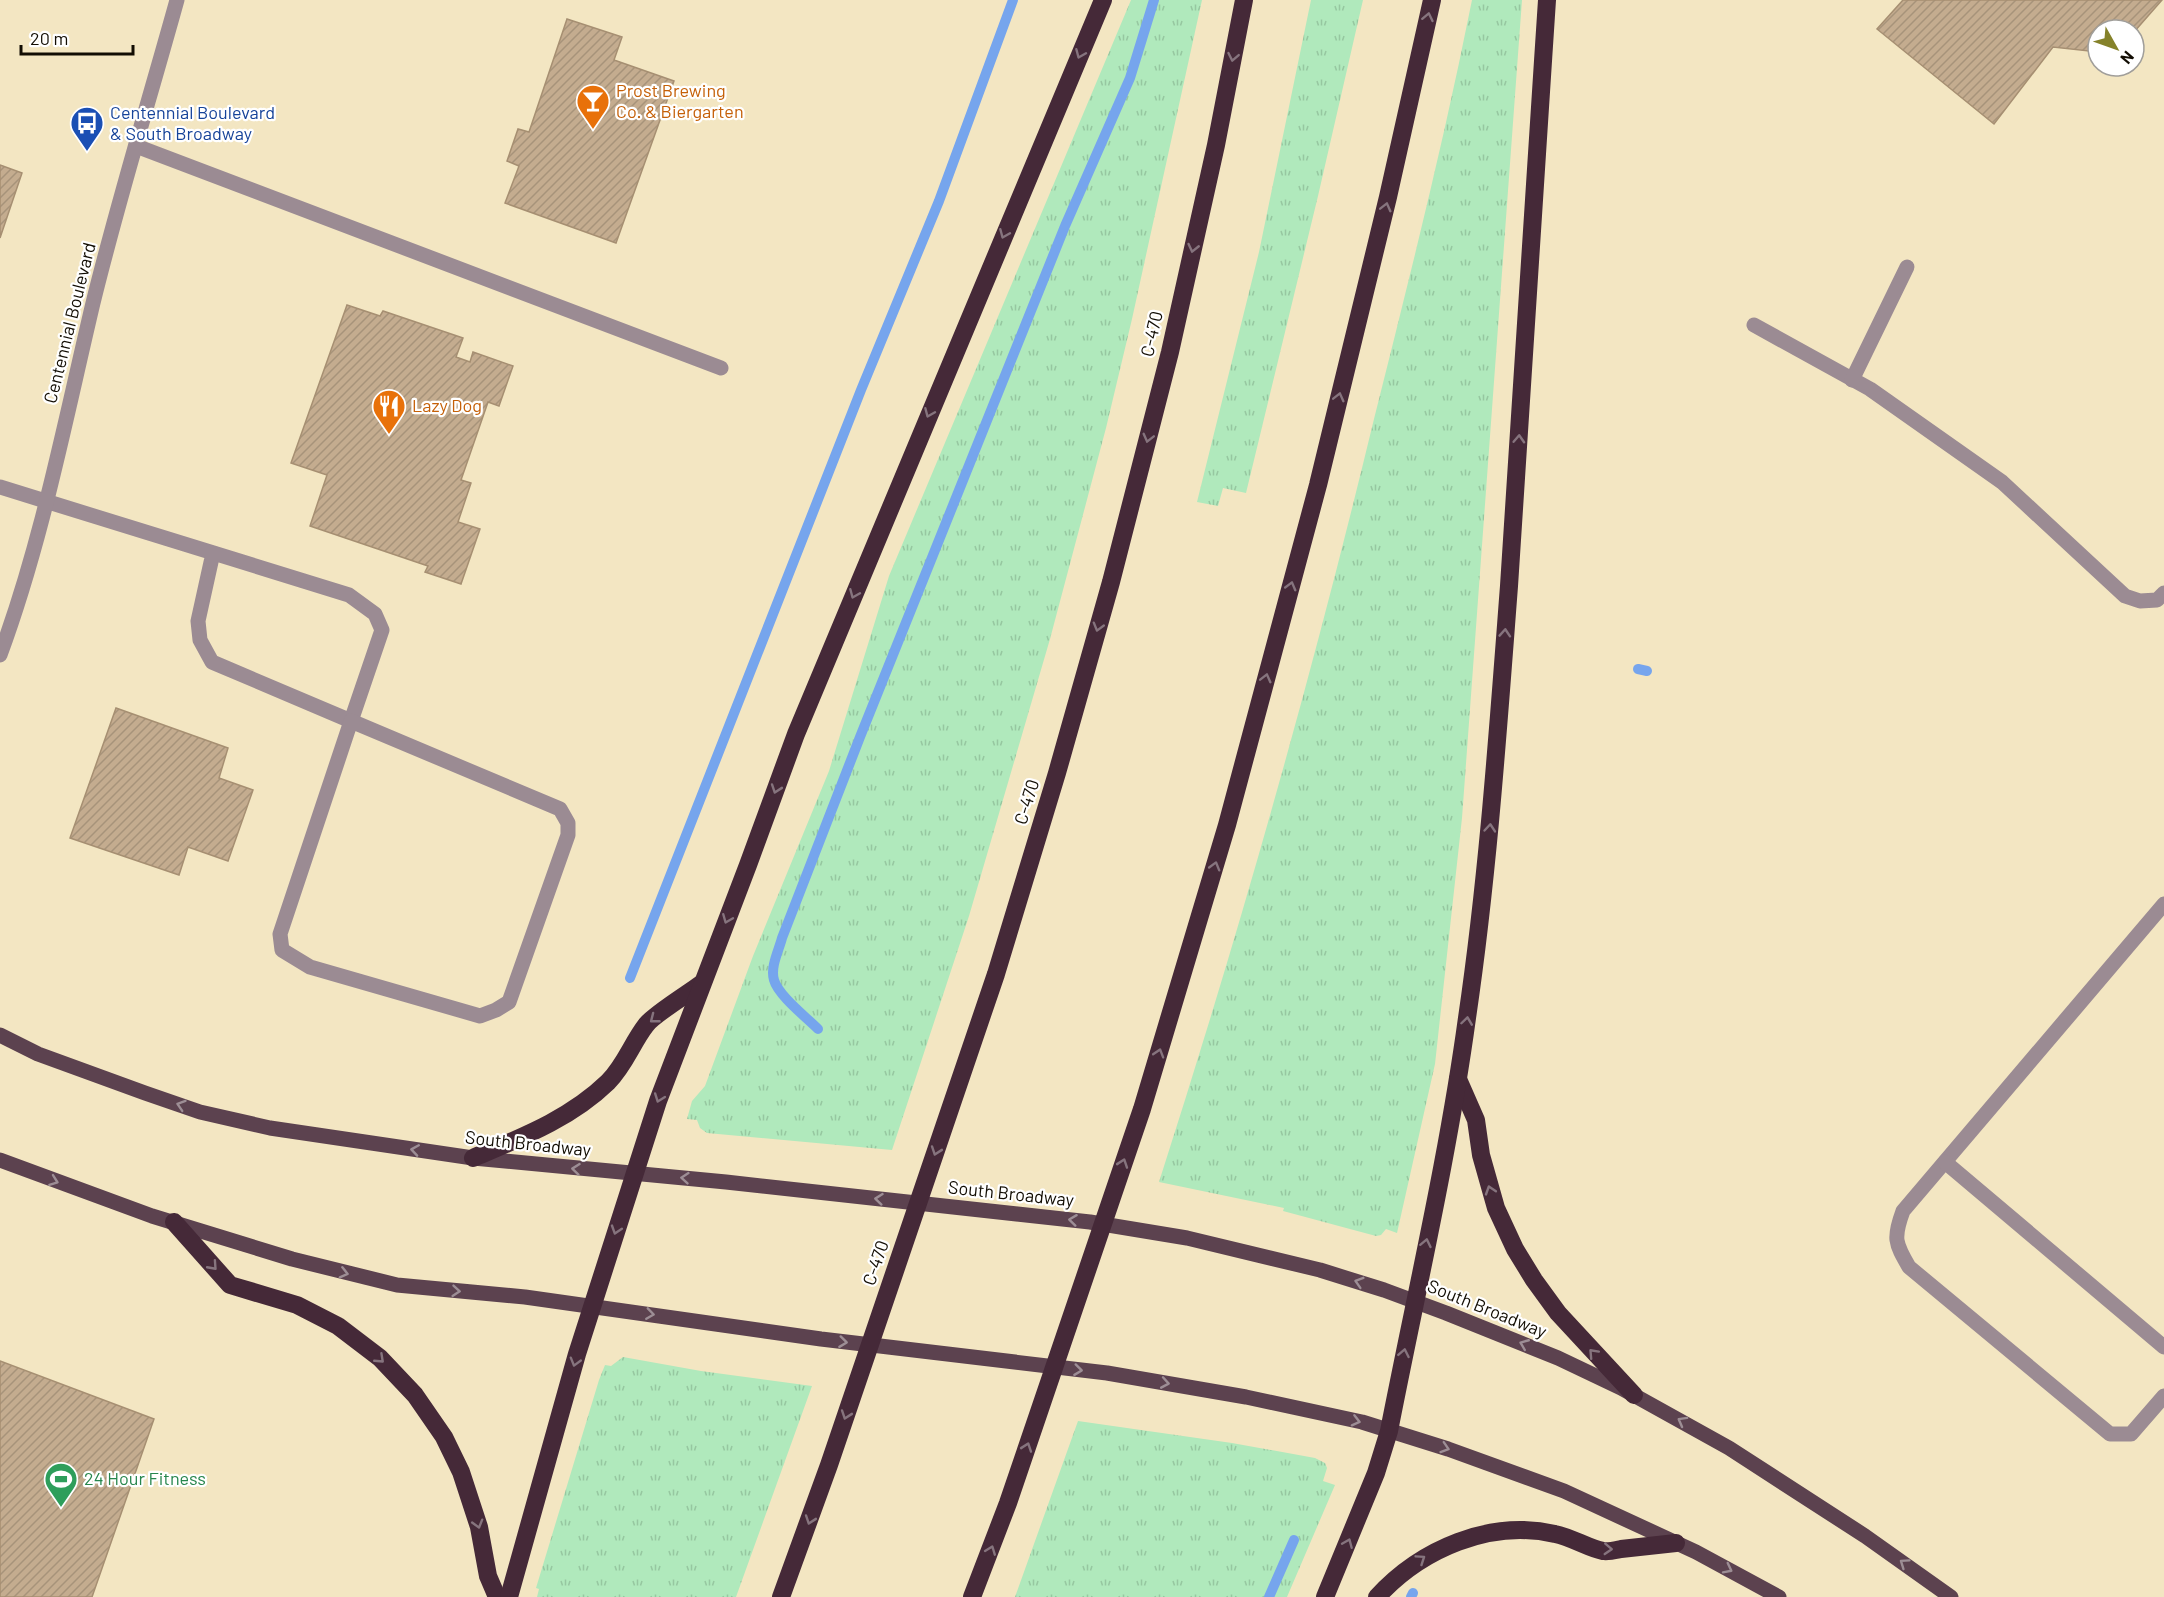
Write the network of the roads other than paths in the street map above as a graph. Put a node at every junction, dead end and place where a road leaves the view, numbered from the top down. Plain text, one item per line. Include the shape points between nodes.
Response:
1 (177, 0) edge
2 (1103, 0) edge
3 (1244, 0) edge
4 (1431, 0) edge
5 (1547, 0) edge
6 (136, 146) junction
7 (1907, 267) dead end
8 (1754, 325) dead end
9 (721, 368) dead end
10 (1852, 380) junction
11 (0, 487) edge
12 (47, 501) junction
13 (213, 553) junction
14 (2164, 593) edge
15 (0, 655) edge
16 (351, 721) junction
17 (2164, 904) edge
18 (701, 984) junction
19 (0, 1035) edge
20 (1458, 1079) junction
21 (473, 1158) junction
22 (0, 1160) edge
23 (1945, 1162) junction
24 (634, 1174) junction
25 (174, 1222) junction
26 (1414, 1301) junction
27 (592, 1306) junction
28 (2164, 1347) edge
29 (1634, 1395) junction
30 (2164, 1396) edge
31 (1389, 1431) junction
32 (1676, 1543) junction
33 (497, 1597) edge
34 (509, 1597) edge
35 (781, 1597) edge
36 (972, 1597) edge
37 (1325, 1597) edge
38 (1377, 1597) edge
39 (1779, 1597) edge
40 (1951, 1597) edge

1 - 6 street, Centennial Boulevard
2 -> 18 highway via 796,734
3 -> 35 highway, C-470 via 1172,341 1111,582 1026,877 955,1096
36 -> 4 highway via 1008,1503 1142,1109 1227,825 1307,527 1388,197
20 -> 5 highway via 1484,887 1500,707
6 - 9 street
6 - 12 street, Centennial Boulevard
7 - 10 street
8 - 10 street
10 - 14 street via 2002,482 2126,596 2140,601 2157,600
11 - 12 street
12 - 13 street
12 - 15 street, Centennial Boulevard
13 - 16 street via 198,621 200,640 212,662
13 - 16 street via 349,594 375,614 382,630
16 - 16 street via 280,934 282,950 310,967 480,1016 496,1010 509,1002 568,836 568,823 560,809
17 - 23 street
18 -> 21 highway via 646,1023 618,1070 586,1100 556,1120
18 -> 24 highway
21 -> 19 main road, South Broadway via 237,1122 92,1074
26 -> 20 highway
29 -> 20 highway via 1558,1313 1515,1250 1496,1208 1476,1120
24 -> 21 main road, South Broadway
22 -> 25 main road
23 - 28 street
23 - 30 street via 1899,1221 1898,1249 1909,1267 2110,1434 2131,1434
26 -> 24 main road, South Broadway via 1248,1251 1122,1226
24 -> 27 highway
25 -> 27 main road via 291,1259 397,1285
25 -> 33 highway via 230,1285 297,1305 338,1326 380,1358 416,1395 444,1437 460,1472
29 -> 26 main road, South Broadway via 1558,1358
31 -> 26 highway
27 -> 31 main road via 821,1339 1107,1373 1246,1397
27 -> 34 highway
40 -> 29 main road, South Broadway via 1729,1448
31 -> 32 main road via 1564,1491
37 -> 31 highway
38 -> 32 highway via 1428,1555 1491,1533 1544,1532 1604,1551
32 -> 39 main road

